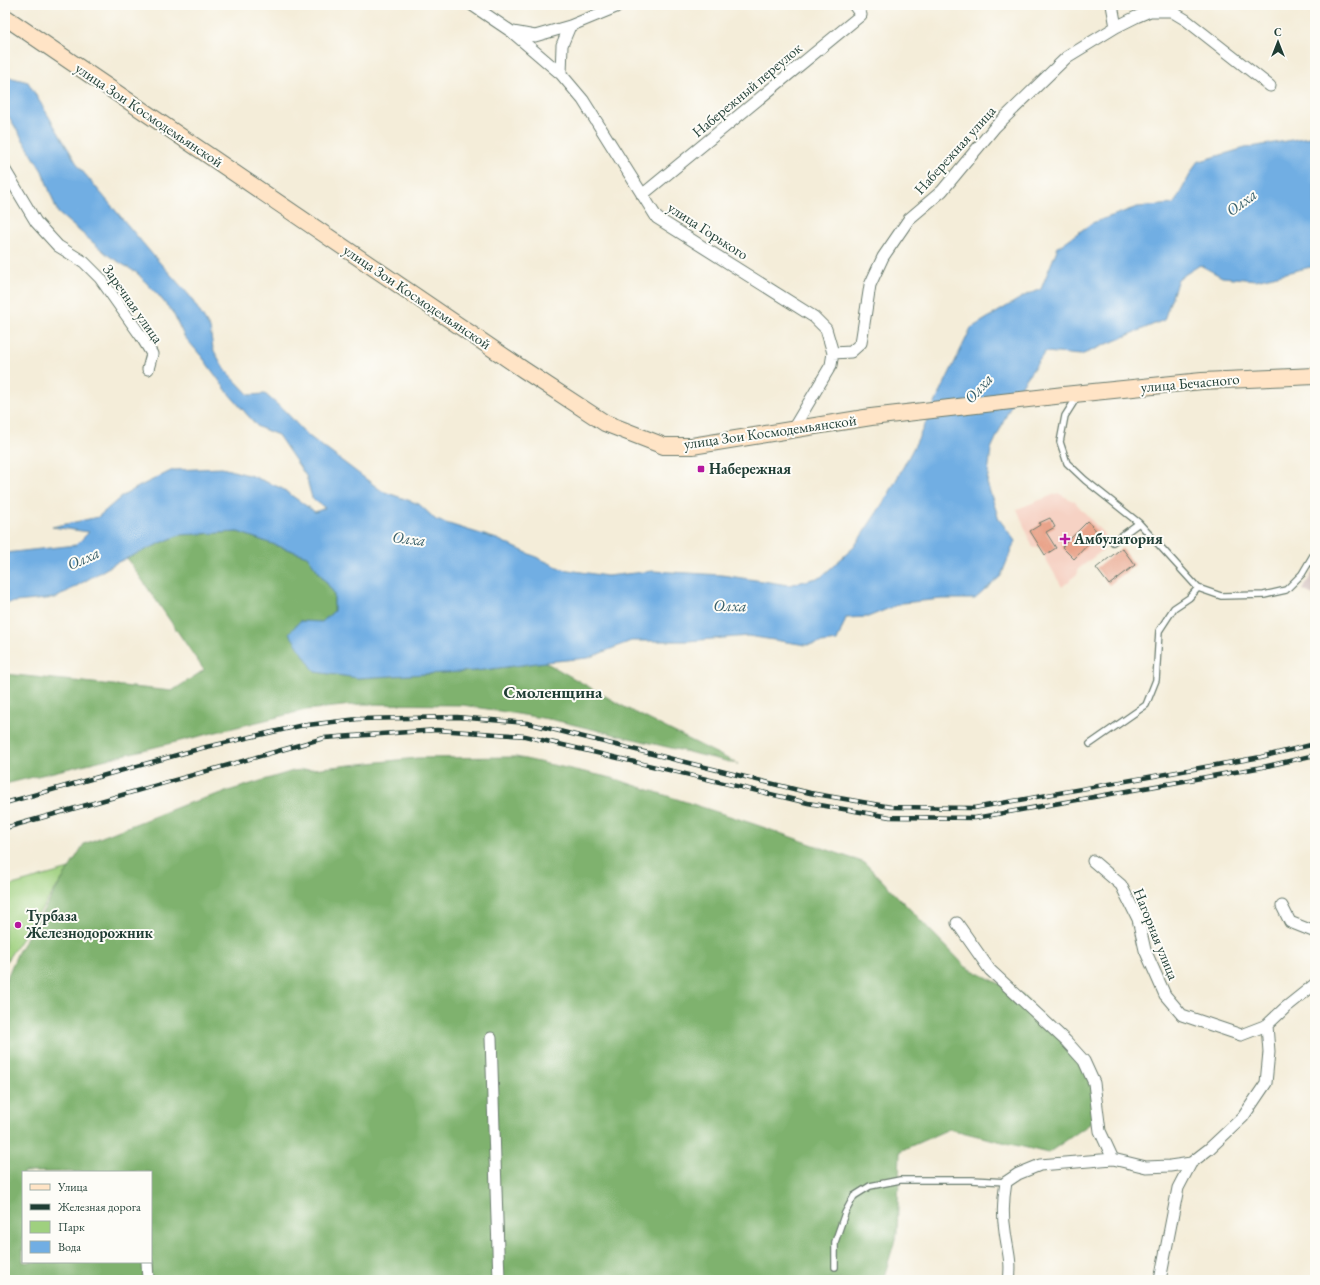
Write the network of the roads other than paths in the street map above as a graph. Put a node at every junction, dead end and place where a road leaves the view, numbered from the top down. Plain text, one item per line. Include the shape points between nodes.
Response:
1 (472, 5) edge
2 (618, 5) edge
3 (854, 5) edge
4 (1112, 5) edge
5 (5, 17) edge
6 (570, 26) junction
7 (1116, 27) junction
8 (512, 32) junction
9 (561, 74) junction
10 (1270, 86) dead end
11 (5, 170) edge
12 (642, 195) junction
13 (833, 353) junction
14 (148, 369) dead end
15 (1314, 374) edge
16 (1072, 394) junction
17 (871, 417) joint
18 (793, 429) junction
19 (1139, 523) junction
20 (1113, 542) dead end
21 (1315, 552) edge
22 (1198, 588) junction
23 (1090, 744) dead end
24 (1093, 861) dead end
25 (1282, 906) dead end
26 (957, 923) dead end
27 (1315, 932) edge
28 (1315, 984) edge
29 (1267, 1025) junction
30 (491, 1038) dead end
31 (1113, 1159) junction
32 (1191, 1163) junction
33 (1006, 1182) junction
34 (147, 1263) edge
35 (835, 1267) dead end
36 (148, 1280) edge
37 (499, 1280) edge
38 (1009, 1280) edge
39 (1160, 1280) edge

1 - 8 street, улица Горького
2 - 6 street
3 - 12 street, Набережный переулок via 861,15
4 - 7 street
5 - 18 main road, улица Зои Космодемьянской via 605,423 664,446 692,446
6 - 8 street via 535,36
6 - 9 street via 562,45
7 - 10 street, Набережная улица via 1150,11 1171,11
7 - 13 street, Набережная улица via 1067,57 995,127 942,191 909,219 883,257 870,285 861,344 851,352
8 - 9 street, улица Горького
9 - 12 street, улица Горького via 582,100
11 - 14 street, Заречная улица via 36,222 58,246 84,262 100,278 152,354
12 - 13 street, улица Горького via 658,218 814,316 826,330
13 - 18 street via 830,365
15 - 16 main road, улица Бечасного via 1202,381
16 - 17 main road, улица Бечасного
16 - 19 lane via 1060,442 1067,463
17 - 18 main road, улица Зои Космодемьянской
19 - 20 lane
19 - 22 lane
21 - 22 lane via 1302,574 1286,590 1264,595 1221,596
22 - 23 lane via 1174,608 1158,631 1156,680 1146,705
24 - 29 street, Нагорная улица via 1120,885 1138,919 1145,950 1165,995 1182,1015 1241,1035
25 - 27 street via 1290,922
26 - 31 street via 990,970 1084,1061 1094,1083 1100,1131
28 - 29 street, Нагорная улица
29 - 32 street via 1269,1052 1266,1083 1243,1117
30 - 37 street
31 - 32 street via 1146,1167
31 - 33 street via 1040,1165
32 - 39 street via 1178,1188
33 - 35 lane via 900,1180 870,1186 854,1196 845,1213 835,1242
33 - 38 street via 1002,1204 1011,1266
34 - 36 street

